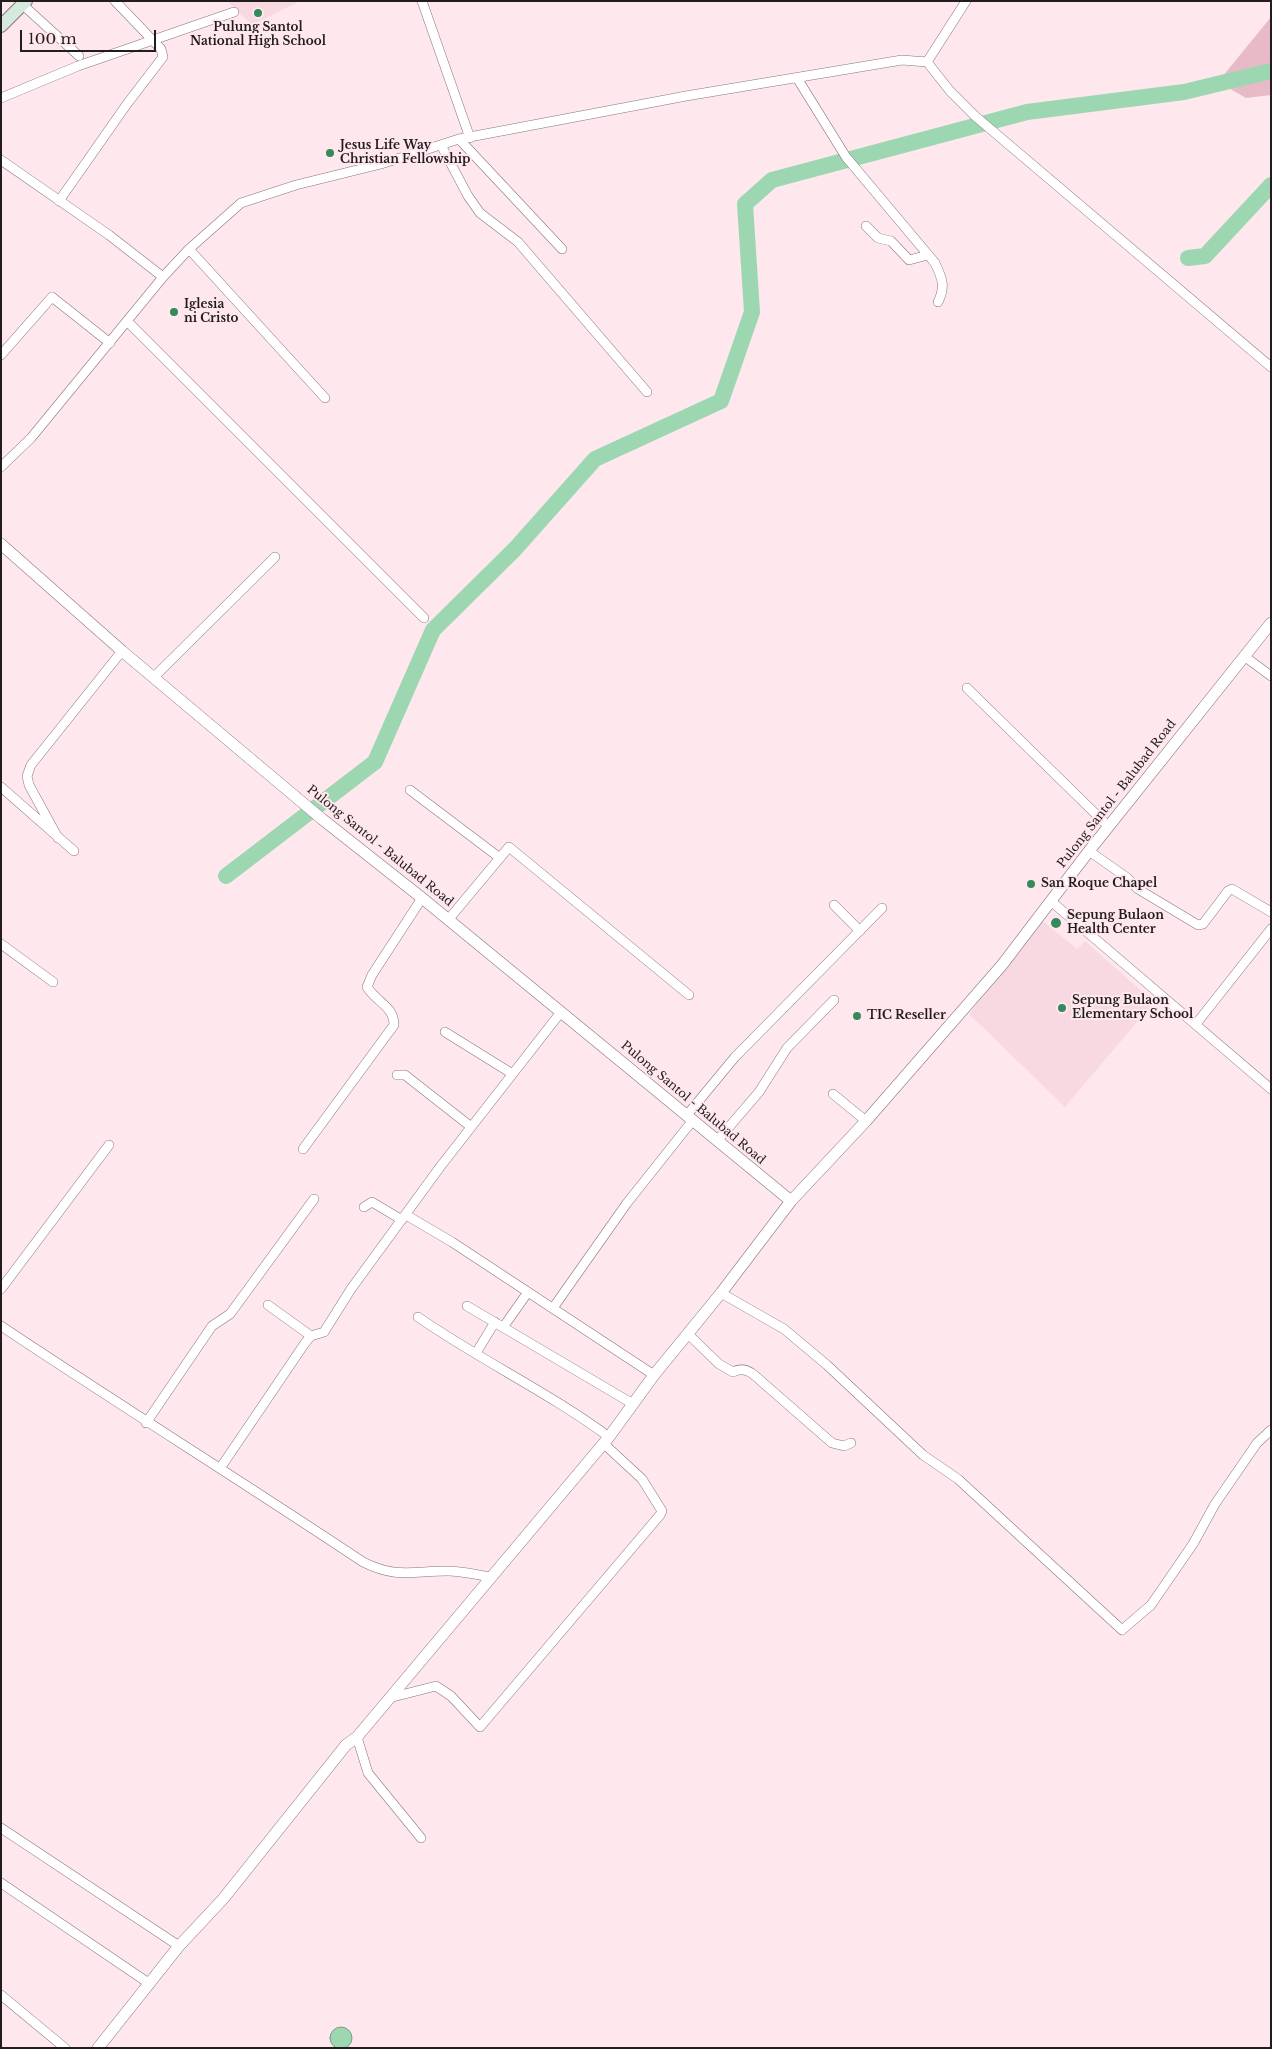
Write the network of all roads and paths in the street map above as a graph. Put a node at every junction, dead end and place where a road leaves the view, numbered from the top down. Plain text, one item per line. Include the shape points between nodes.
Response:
1 (114, 1) edge
2 (422, 1) edge
3 (966, 1) edge
4 (24, 3) edge
5 (234, 12) dead end
6 (1, 26) edge
7 (152, 41) junction
8 (79, 56) dead end
9 (927, 62) junction
10 (797, 78) junction
11 (1, 98) edge
12 (470, 138) junction
13 (458, 139) junction
14 (441, 145) junction
15 (1, 160) edge
16 (58, 201) junction
17 (866, 226) dead end
18 (189, 249) junction
19 (562, 249) dead end
20 (928, 255) junction
21 (163, 277) junction
22 (938, 302) dead end
23 (128, 321) junction
24 (110, 343) junction
25 (1, 355) edge
26 (1271, 367) edge
27 (646, 392) dead end
28 (325, 398) dead end
29 (1, 467) edge
30 (1, 544) edge
31 (275, 557) dead end
32 (424, 618) dead end
33 (1271, 623) edge
34 (122, 650) junction
35 (1244, 656) junction
36 (1271, 676) edge
37 (154, 678) junction
38 (966, 688) dead end
39 (1, 787) edge
40 (410, 790) dead end
41 (1108, 826) junction
42 (58, 838) junction
43 (1089, 851) junction
44 (74, 852) dead end
45 (500, 858) junction
46 (422, 898) junction
47 (1052, 902) junction
48 (834, 905) dead end
49 (882, 908) dead end
50 (1271, 912) edge
51 (448, 920) junction
52 (1271, 929) edge
53 (860, 931) junction
54 (1, 944) edge
55 (54, 982) dead end
56 (689, 995) dead end
57 (834, 1000) dead end
58 (561, 1012) junction
59 (1196, 1024) junction
60 (444, 1032) dead end
61 (510, 1073) junction
62 (397, 1075) dead end
63 (1271, 1090) edge
64 (833, 1094) dead end
65 (690, 1118) junction
66 (866, 1121) junction
67 (470, 1126) junction
68 (717, 1141) junction
69 (109, 1145) dead end
70 (303, 1149) dead end
71 (314, 1199) dead end
72 (791, 1201) junction
73 (364, 1207) dead end
74 (404, 1218) junction
75 (1, 1289) edge
76 (528, 1292) junction
77 (721, 1293) junction
78 (268, 1306) dead end
79 (467, 1306) dead end
80 (553, 1308) junction
81 (418, 1317) dead end
82 (500, 1324) junction
83 (1, 1326) edge
84 (688, 1334) junction
85 (311, 1336) junction
86 (476, 1353) junction
87 (654, 1375) junction
88 (633, 1404) junction
89 (146, 1423) junction
90 (1271, 1430) edge
91 (606, 1440) junction
92 (851, 1443) dead end
93 (221, 1467) junction
94 (491, 1577) junction
95 (389, 1698) junction
96 (357, 1737) junction
97 (1, 1828) edge
98 (421, 1838) dead end
99 (1, 1883) edge
100 (179, 1946) junction
101 (150, 1984) junction
102 (1, 1995) edge
103 (66, 2048) edge
104 (98, 2048) edge

1 - 7 street
2 - 12 street
3 - 9 street
4 - 6 main road
4 - 8 street
5 - 7 street
7 - 11 street via 78,66
7 - 16 street via 163,57
9 - 10 street via 902,60
9 - 26 street via 975,116
10 - 12 street
10 - 20 street via 848,159
12 - 13 street
13 - 14 street
13 - 19 street
14 - 18 street via 241,203
14 - 27 street via 480,213 518,242
15 - 16 street
16 - 21 street
17 - 20 street via 878,238 891,241 909,260
18 - 21 street
18 - 28 street
20 - 22 street via 943,282
21 - 23 street
23 - 24 street
23 - 32 street
24 - 25 street via 52,297
24 - 29 street via 31,438
30 - 34 street, Pulong Santol - Balubad Road
31 - 37 street
33 - 35 street, Pulong Santol - Balubad Road
34 - 37 street, Pulong Santol - Balubad Road
34 - 42 street via 29,770 29,785
35 - 36 street
35 - 41 street, Pulong Santol - Balubad Road
37 - 46 street, Pulong Santol - Balubad Road
38 - 41 street
39 - 42 street
40 - 45 street
41 - 43 street, Pulong Santol - Balubad Road
42 - 44 street
43 - 47 street, Pulong Santol - Balubad Road
43 - 50 street via 1138,889 1198,925 1202,925 1232,889
45 - 51 street
45 - 56 street via 509,847
46 - 51 street, Pulong Santol - Balubad Road
46 - 70 street via 367,987 390,1009 394,1025
47 - 59 street
47 - 66 street, Pulong Santol - Balubad Road via 1002,965
48 - 53 street
49 - 53 street
51 - 58 street, Pulong Santol - Balubad Road
52 - 59 street
53 - 65 street via 735,1056
54 - 55 street
57 - 68 street via 788,1048 759,1092
58 - 61 street
58 - 65 street, Pulong Santol - Balubad Road
59 - 63 street
60 - 61 street
61 - 67 street
62 - 67 street via 405,1075
64 - 66 street
65 - 68 street, Pulong Santol - Balubad Road
65 - 80 street
66 - 72 street, Pulong Santol - Balubad Road
67 - 74 street
68 - 72 street, Pulong Santol - Balubad Road
69 - 75 street
71 - 89 street via 230,1314 212,1326
72 - 77 street
73 - 74 street via 372,1202
74 - 76 street via 452,1242
74 - 85 street via 351,1289 324,1332
76 - 80 street
76 - 82 street
77 - 84 street
77 - 90 street via 784,1329 827,1365 923,1455 958,1479 1122,1630 1151,1605 1193,1544 1225,1489 1257,1443
78 - 85 street
79 - 82 street
80 - 87 street
81 - 86 street
82 - 86 street
82 - 88 street
83 - 89 street
84 - 87 street
84 - 92 street via 719,1364 733,1372 748,1370 832,1443 844,1446
85 - 93 street
86 - 91 street
87 - 88 street
88 - 91 street
89 - 93 street
91 - 94 street
91 - 95 street via 642,1479 662,1511 660,1515 480,1727 451,1696 436,1686
93 - 94 street via 381,1571 402,1574 449,1571
94 - 95 street
95 - 96 street
96 - 98 street via 368,1773
96 - 100 street via 346,1745 223,1899
97 - 100 street
99 - 101 street
100 - 101 street
101 - 104 street
102 - 103 street

